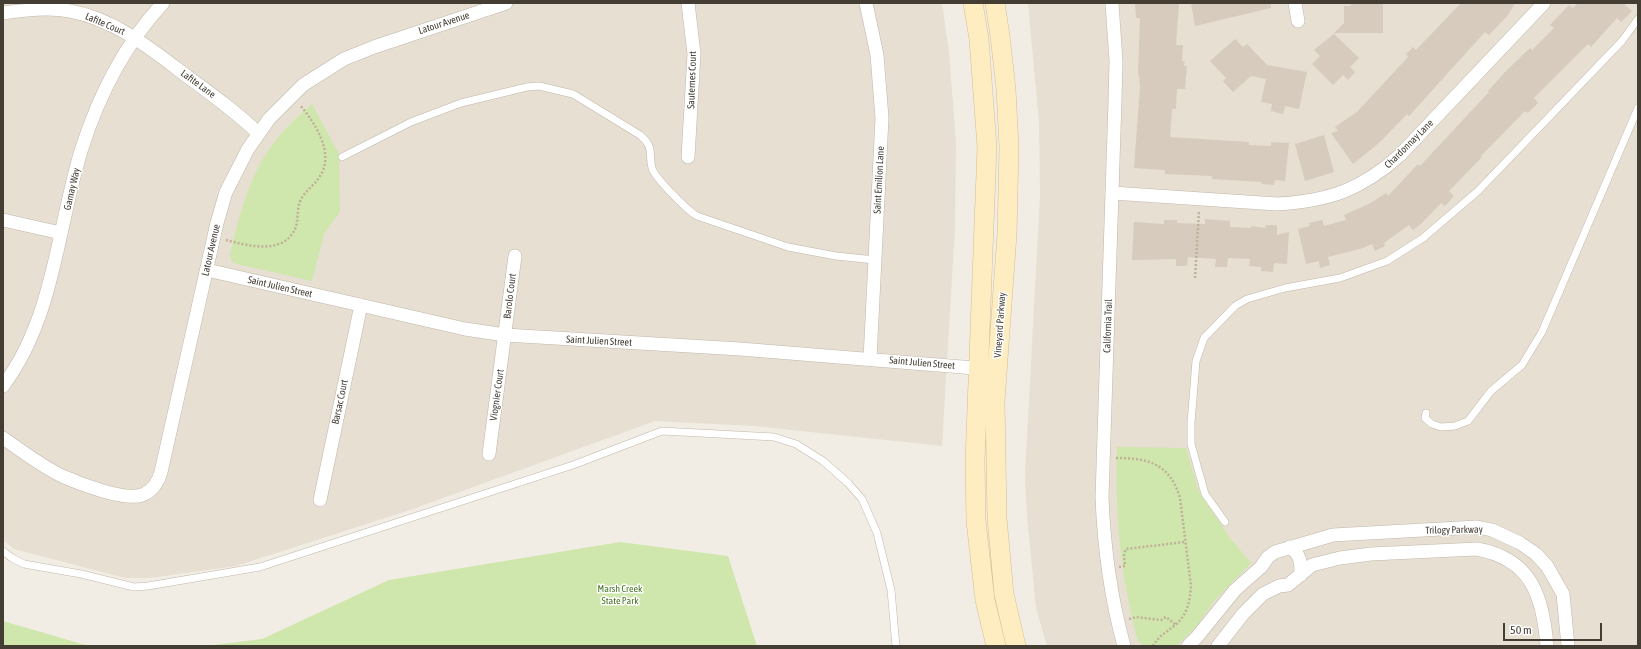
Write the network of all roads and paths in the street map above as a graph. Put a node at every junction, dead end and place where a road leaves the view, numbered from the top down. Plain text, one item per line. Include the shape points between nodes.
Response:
1 (163, 3) edge
2 (506, 3) edge
3 (688, 3) edge
4 (866, 3) edge
5 (973, 3) edge
6 (994, 3) edge
7 (1112, 3) edge
8 (1295, 3) edge
9 (1544, 3) edge
10 (3, 14) edge
11 (1638, 19) edge
12 (1298, 21) dead end
13 (135, 38) junction
14 (292, 95) junction
15 (1638, 108) edge
16 (258, 133) junction
17 (342, 157) dead end
18 (688, 158) dead end
19 (1112, 193) junction
20 (1199, 198) junction
21 (3, 220) edge
22 (61, 233) junction
23 (214, 237) junction
24 (515, 256) dead end
25 (875, 260) junction
26 (207, 270) junction
27 (1195, 278) dead end
28 (361, 305) junction
29 (505, 335) junction
30 (870, 359) junction
31 (978, 368) junction
32 (997, 370) junction
33 (3, 386) edge
34 (1426, 413) dead end
35 (3, 438) edge
36 (490, 454) dead end
37 (1103, 458) junction
38 (320, 500) dead end
39 (1225, 522) dead end
40 (1185, 542) junction
41 (1290, 547) junction
42 (3, 551) edge
43 (1107, 568) junction
44 (1301, 575) junction
45 (1118, 622) junction
46 (1176, 625) junction
47 (896, 646) edge
48 (996, 646) edge
49 (1016, 646) edge
50 (1124, 646) edge
51 (1153, 646) edge
52 (1188, 646) edge
53 (1218, 646) edge
54 (1547, 646) edge
55 (1568, 646) edge

1 - 13 street, Gamay Way
2 - 14 street, Latour Avenue via 344,59 314,77
3 - 18 street, Sauternes Court via 694,54
4 - 25 street, Saint Emilion Lane via 878,55 882,118
5 - 31 street, Vineyard Parkway via 979,39 987,147
6 - 32 street, Vineyard Parkway via 1005,82 1008,147 1008,234
7 - 19 street, California Trail via 1116,61
8 - 12 street
9 - 20 street, Chardonnay Lane via 1400,155 1363,184 1326,198 1277,204
10 - 13 street, Lafite Court via 32,9 70,11 95,18
11 - 39 lane via 1622,41 1478,191 1423,238 1387,261 1340,278 1285,288 1246,299 1219,320 1204,338 1196,361 1191,444 1205,494
13 - 16 street, Lafite Lane via 236,112
13 - 22 street, Gamay Way via 126,50 96,108 81,152
14 - 16 street, Latour Avenue
14 - 23 path via 306,112 324,143 326,154 325,166 320,177 306,190 297,208 296,228 281,244 269,246 250,245
15 - 34 lane via 1542,332 1522,365 1491,392 1468,420 1455,426 1441,426 1427,421
16 - 23 street, Latour Avenue via 226,192
17 - 25 lane via 411,122 461,103 497,93 539,86 573,94 649,142 652,169 696,216 788,247
19 - 20 street, Chardonnay Lane
19 - 37 street, California Trail
20 - 27 path
21 - 22 street
22 - 33 street, Gamay Way via 39,316 28,345
23 - 26 street, Latour Avenue
24 - 29 street, Barolo Court
25 - 30 street, Saint Emilion Lane
26 - 28 street, Saint Julien Street
26 - 35 street, Latour Avenue via 161,472 155,486 148,492 135,497 62,476
28 - 29 street, Saint Julien Street via 464,329
28 - 38 street, Barsac Court
29 - 30 street, Saint Julien Street
29 - 36 street, Viognier Court
30 - 31 street, Saint Julien Street
31 - 32 street, Saint Julien Street
31 - 48 street, Vineyard Parkway via 974,461 976,522 985,600
32 - 49 street, Vineyard Parkway via 997,518 1004,594
37 - 40 path via 1148,461 1169,474 1180,498
37 - 43 street, California Trail via 1104,547
40 - 43 path via 1126,549 1125,566
40 - 46 path via 1191,586 1190,598 1185,612
41 - 44 street via 1300,560
41 - 52 street, Trilogy Parkway via 1268,557 1261,567 1235,590
41 - 55 street, Trilogy Parkway via 1333,535 1477,527 1504,535 1536,554 1557,582 1563,594
42 - 47 lane via 24,564 134,587 148,586 260,567 573,466 662,431 774,437 796,444 823,461 862,499 877,533 891,590
43 - 45 street, California Trail
44 - 53 street, Trilogy Parkway via 1288,585 1279,586 1263,594 1243,614
44 - 54 street, Trilogy Parkway via 1312,565 1340,558 1477,549 1488,551 1509,559 1534,586 1543,608
45 - 46 path via 1136,617 1161,620 1166,617
45 - 50 street, California Trail
46 - 51 path via 1158,636

